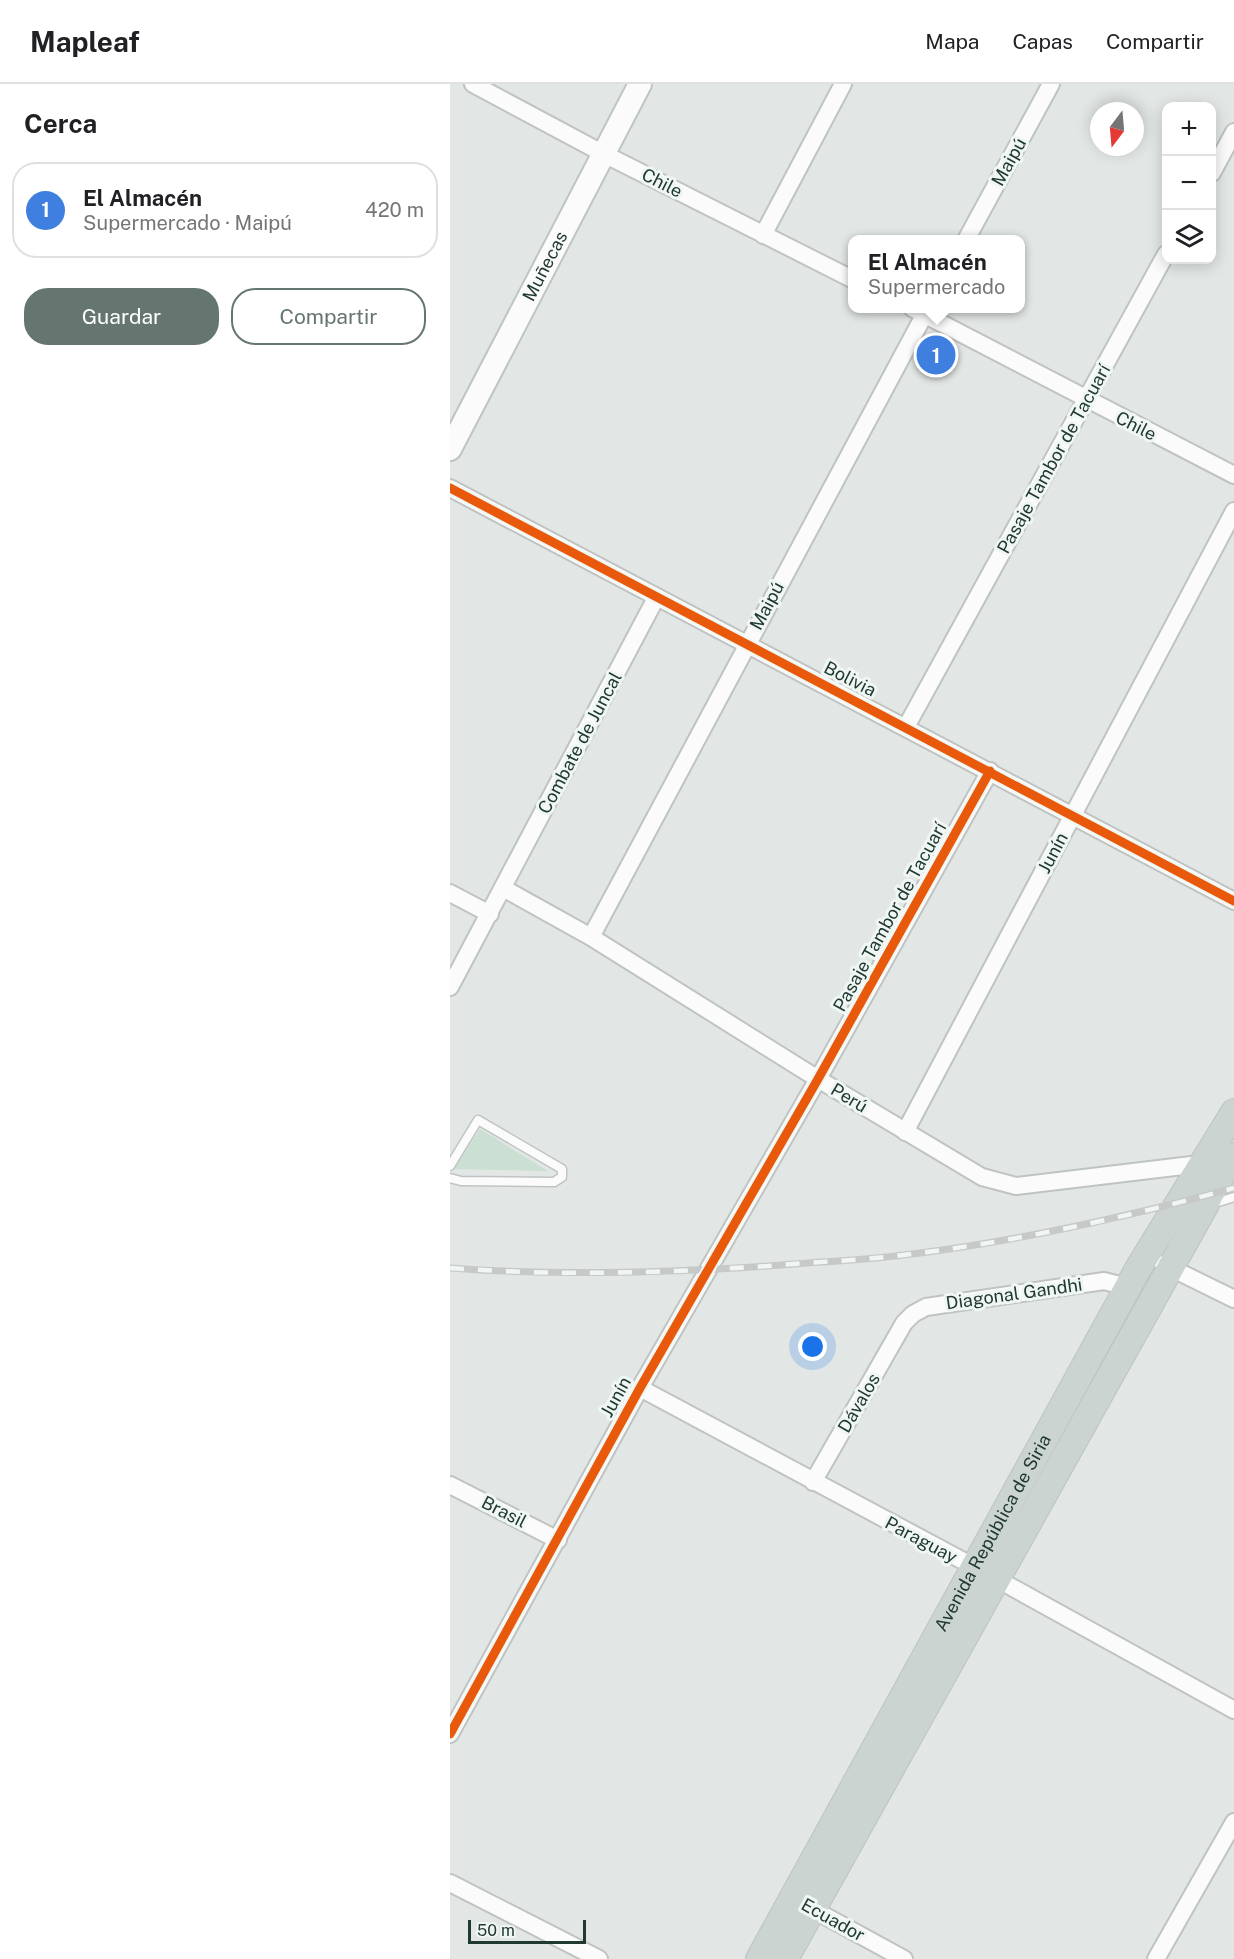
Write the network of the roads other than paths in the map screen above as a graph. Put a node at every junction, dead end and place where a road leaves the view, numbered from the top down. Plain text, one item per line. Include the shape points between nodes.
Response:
1 (473, 84) edge
2 (640, 84) edge
3 (843, 84) edge
4 (1052, 84) edge
5 (1234, 132) edge
6 (604, 154) junction
7 (1216, 165) edge
8 (763, 235) junction
9 (969, 235) edge
10 (1162, 264) edge
11 (848, 277) edge
12 (920, 313) edge
13 (925, 313) edge
14 (1086, 400) junction
15 (450, 449) edge
16 (1234, 475) edge
17 (450, 488) edge
18 (1234, 511) edge
19 (656, 598) junction
20 (746, 645) junction
21 (906, 727) junction
22 (990, 771) junction
23 (1073, 815) junction
24 (503, 888) junction
25 (450, 893) edge
26 (1234, 901) edge
27 (490, 915) junction
28 (591, 937) junction
29 (450, 987) edge
30 (818, 1079) junction
31 (1234, 1112) edge
32 (905, 1132) junction
33 (1231, 1161) edge
34 (1202, 1163) junction
35 (450, 1166) edge
36 (450, 1178) edge
37 (1234, 1197) edge
38 (1205, 1206) junction
39 (1146, 1256) junction
40 (1171, 1267) junction
41 (1128, 1287) junction
42 (1234, 1299) edge
43 (904, 1323) joint
44 (640, 1388) junction
45 (813, 1482) junction
46 (450, 1485) edge
47 (558, 1540) junction
48 (986, 1574) junction
49 (1234, 1710) edge
50 (450, 1734) edge
51 (1234, 1822) edge
52 (450, 1882) edge
53 (803, 1904) junction
54 (599, 1959) edge
55 (759, 1959) edge
56 (786, 1959) edge
57 (904, 1959) edge
58 (1156, 1959) edge

1 - 6 street, Chile
2 - 6 street, Muñecas
3 - 8 street
4 - 9 street, Maipú
5 - 7 street
6 - 8 street, Chile
6 - 15 street, Muñecas
8 - 11 street, Chile
10 - 14 street, Pasaje Tambor de Tacuarí
12 - 20 street, Maipú
13 - 14 street, Chile
14 - 16 street, Chile
14 - 21 street, Pasaje Tambor de Tacuarí
17 - 19 street, Bolivia
18 - 23 street, Junín
19 - 20 street, Bolivia
19 - 24 street, Combate de Juncal
20 - 21 street, Bolivia
20 - 28 street, Maipú
21 - 22 street, Bolivia
22 - 23 street, Bolivia
22 - 30 street, Pasaje Tambor de Tacuarí
23 - 26 street, Bolivia
23 - 32 street, Junín
24 - 27 street
24 - 28 street, Perú
25 - 27 street
27 - 29 street
28 - 30 street, Perú
30 - 32 street, Perú
30 - 44 street, Junín
31 - 34 main road, Avenida República de Siria
32 - 34 street, Perú via 982,1177 1016,1186
33 - 34 street, Perú
33 - 38 main road, Avenida República de Siria
34 - 39 main road, Avenida República de Siria
35 - 36 lane via 478,1120 562,1169 562,1177 554,1182
37 - 38 lane
38 - 40 main road, Avenida República de Siria
39 - 40 street
39 - 41 main road, Avenida República de Siria
40 - 42 street
40 - 48 main road, Avenida República de Siria
41 - 43 street, Diagonal Gandhi via 1104,1281 926,1307
41 - 48 main road, Avenida República de Siria
43 - 45 street, Dávalos
44 - 45 street, Paraguay
44 - 47 street, Junín
45 - 48 street, Paraguay
46 - 47 street, Brasil
47 - 50 street, Junín
48 - 49 street, Paraguay
48 - 53 main road, Avenida República de Siria
51 - 58 street
52 - 54 street
53 - 55 main road, Avenida República de Siria
53 - 56 main road, Avenida República de Siria
53 - 57 street, Ecuador

